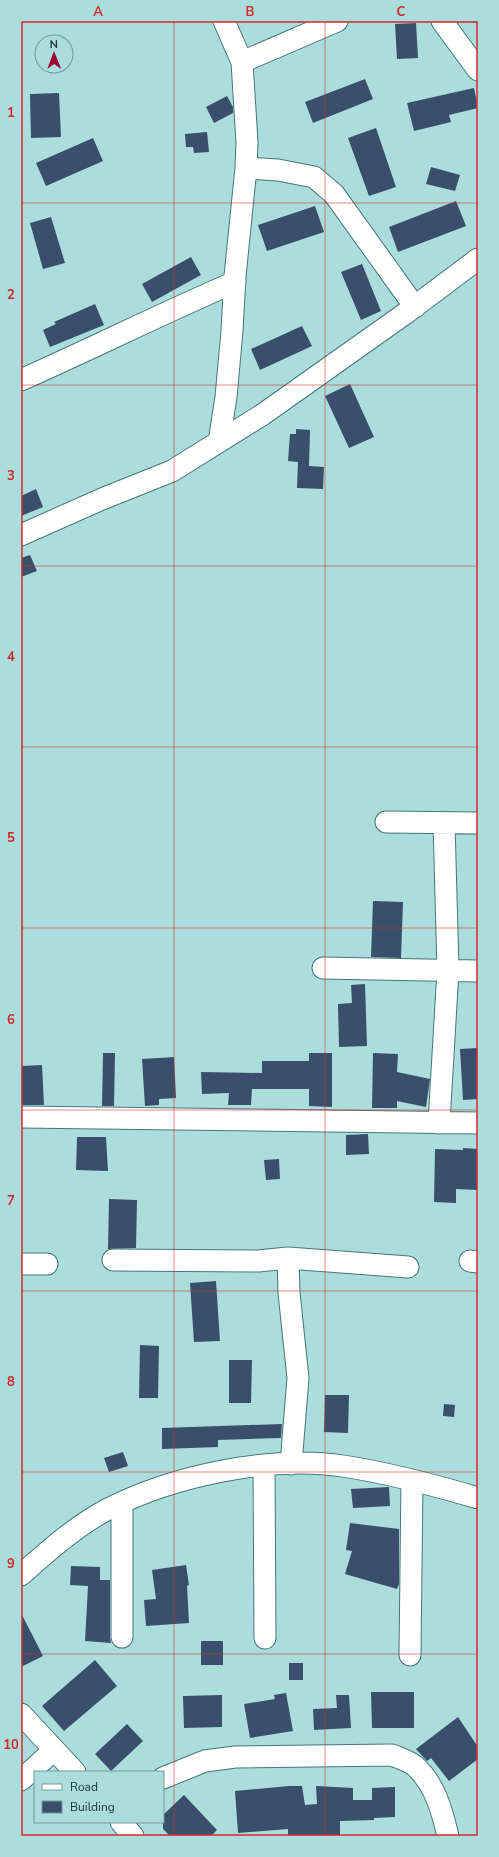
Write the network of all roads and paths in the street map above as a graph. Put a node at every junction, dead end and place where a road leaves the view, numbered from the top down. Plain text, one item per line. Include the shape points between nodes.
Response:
1 (224, 21) edge
2 (337, 21) edge
3 (442, 21) edge
4 (242, 62) junction
5 (478, 70) edge
6 (246, 168) junction
7 (478, 259) edge
8 (235, 282) junction
9 (415, 306) junction
10 (21, 380) edge
11 (226, 397) junction
12 (249, 423) junction
13 (219, 442) junction
14 (21, 535) edge
15 (386, 822) dead end
16 (444, 823) junction
17 (478, 823) edge
18 (323, 968) dead end
19 (448, 970) junction
20 (478, 971) edge
21 (21, 1117) edge
22 (439, 1123) junction
23 (478, 1123) edge
24 (288, 1258) junction
25 (113, 1260) dead end
26 (21, 1264) edge
27 (47, 1264) dead end
28 (408, 1267) dead end
29 (291, 1464) junction
30 (264, 1465) junction
31 (412, 1480) junction
32 (478, 1498) edge
33 (122, 1504) junction
34 (21, 1575) edge
35 (122, 1637) dead end
36 (265, 1638) dead end
37 (410, 1655) dead end
38 (21, 1714) edge
39 (54, 1750) junction
40 (74, 1771) edge
41 (164, 1778) edge
42 (21, 1780) edge
43 (122, 1823) edge
44 (133, 1836) edge
45 (448, 1836) edge

1 - 4 street
2 - 4 street
3 - 5 street
4 - 6 street via 246,106
6 - 8 street
6 - 9 street via 278,170 314,177 334,194
7 - 9 street
8 - 10 street
8 - 11 street
9 - 12 street
11 - 12 street
11 - 13 street
12 - 13 street
13 - 14 street via 172,471
15 - 16 street
16 - 17 street
16 - 19 street
18 - 19 street
19 - 20 street
19 - 22 street
21 - 22 street
22 - 23 street
24 - 25 street via 258,1261
24 - 28 street
24 - 29 street via 298,1378
26 - 27 street
29 - 30 street
29 - 31 street via 342,1466
30 - 33 street via 177,1482
30 - 36 street
31 - 32 street
31 - 37 street
33 - 34 street via 81,1527
33 - 35 street
38 - 39 street
39 - 40 street
39 - 42 street
41 - 45 street via 205,1761 235,1757 392,1755 414,1765 430,1784 442,1812
43 - 44 street

